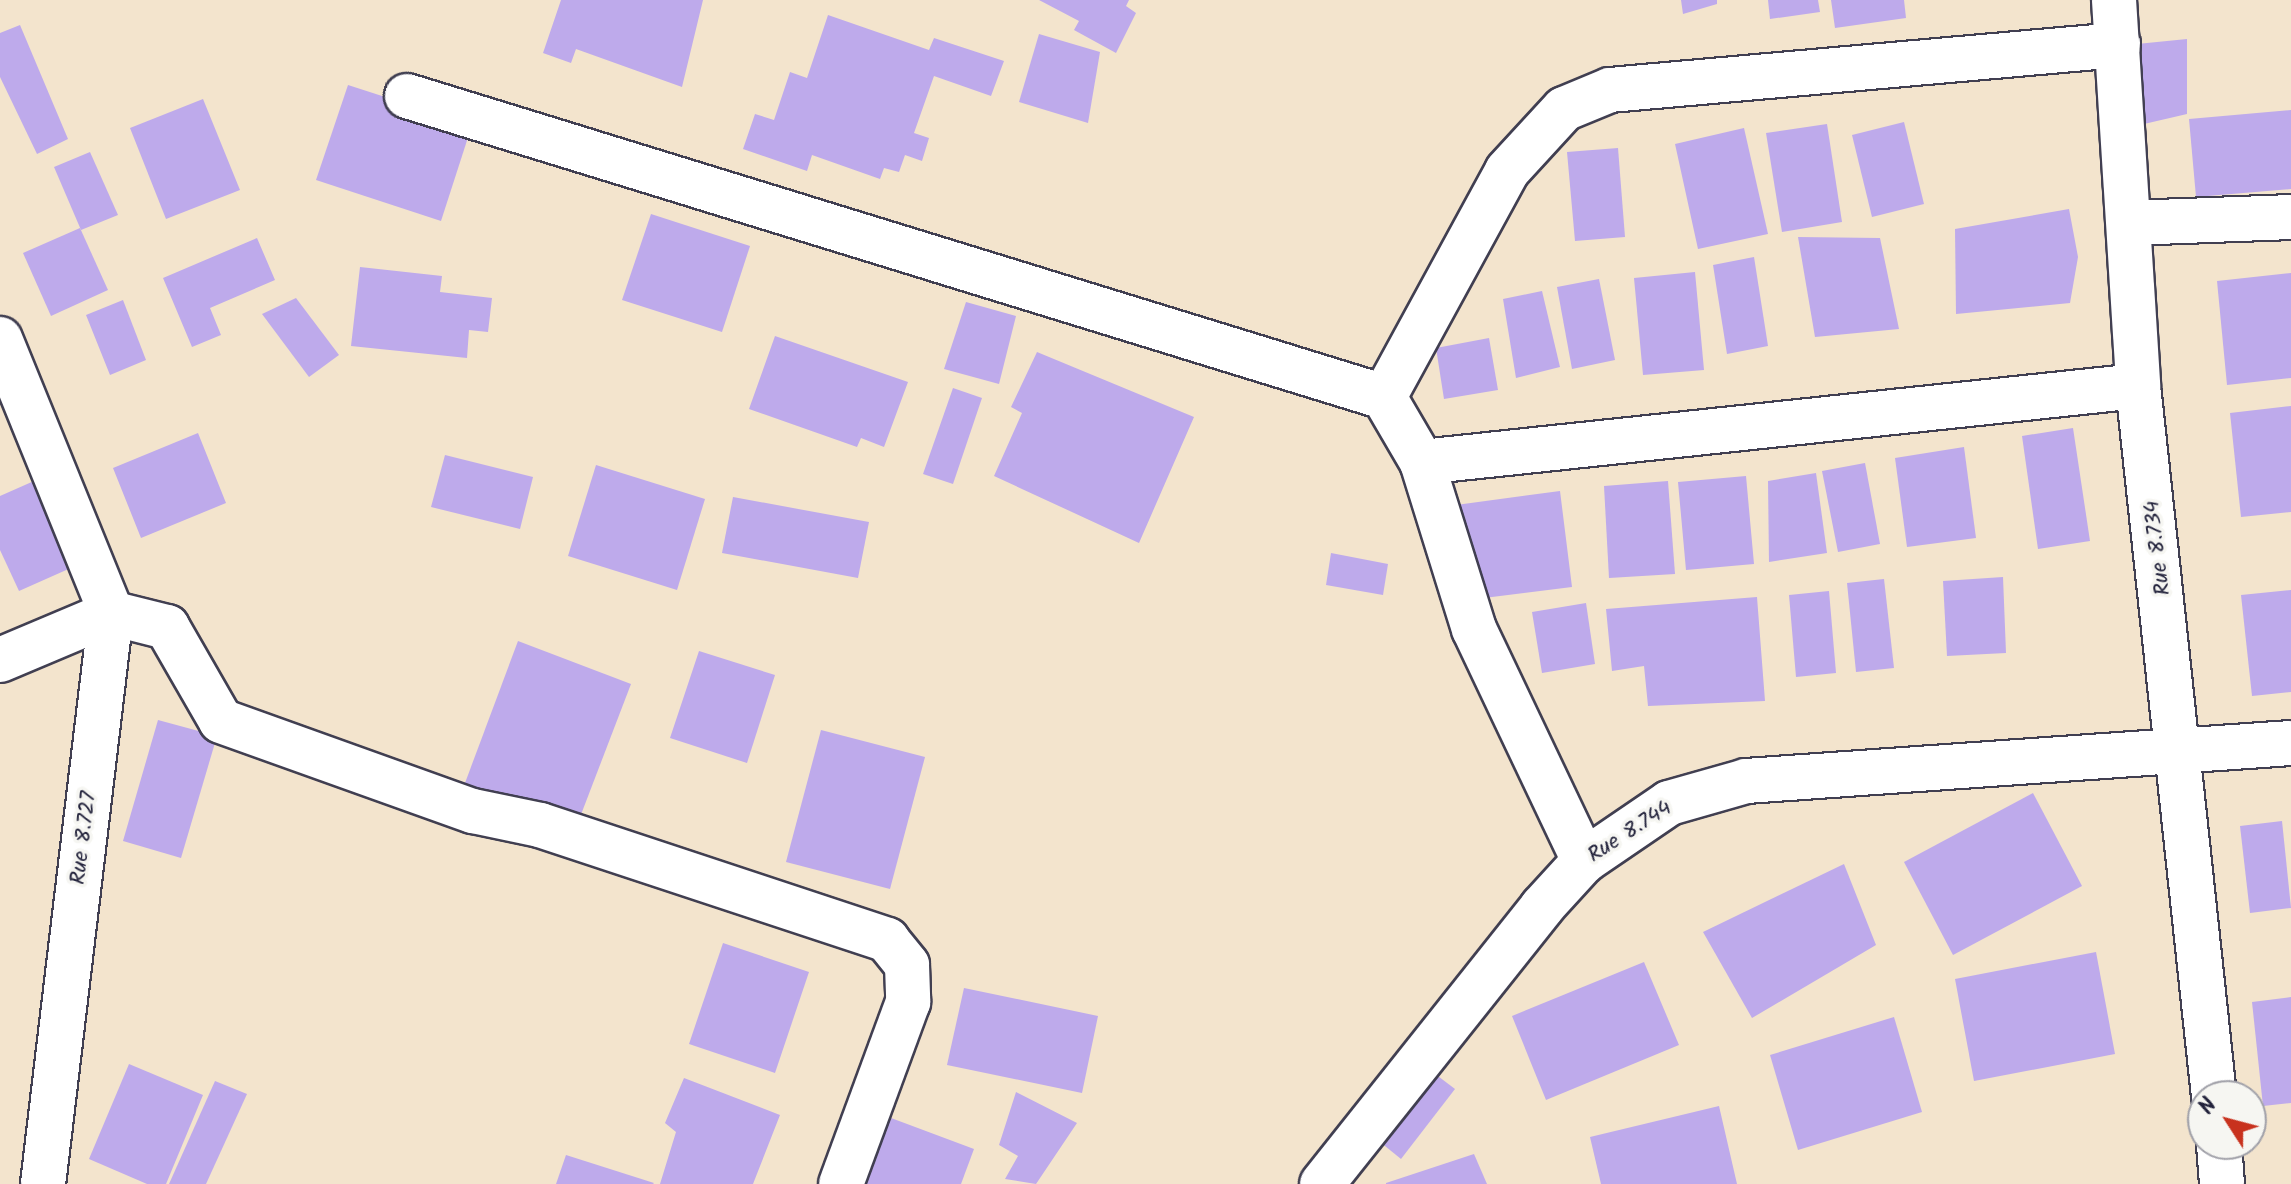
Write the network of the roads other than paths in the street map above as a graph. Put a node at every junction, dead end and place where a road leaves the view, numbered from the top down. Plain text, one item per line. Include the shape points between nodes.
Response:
1 (2114, 0) edge
2 (2118, 45) junction
3 (407, 96) dead end
4 (2291, 217) edge
5 (2129, 223) junction
6 (0, 339) edge
7 (2138, 386) junction
8 (1384, 397) junction
9 (1422, 462) junction
10 (111, 613) junction
11 (0, 660) edge
12 (2291, 743) edge
13 (2183, 753) junction
14 (1584, 861) junction
15 (2213, 1080) edge
16 (2220, 1160) edge
17 (43, 1184) edge
18 (841, 1184) edge
19 (1322, 1184) edge
20 (2222, 1184) edge

1 - 2 street, Rue 8.734
2 - 5 street, Rue 8.734
2 - 8 street via 1610,90 1564,109 1507,171
3 - 8 street
4 - 5 street
5 - 7 street, Rue 8.734
6 - 10 street
7 - 9 street
7 - 13 street, Rue 8.734
8 - 9 street
9 - 14 street via 1474,629
10 - 11 street
10 - 17 street, Rue 8.727
10 - 18 street via 167,627 221,721 473,811 540,825 887,940 907,965 908,1002
12 - 13 street, Rue 8.744
13 - 14 street, Rue 8.744 via 1746,781 1669,803
13 - 15 street, Rue 8.734
14 - 19 street, Rue 8.744
16 - 20 street

